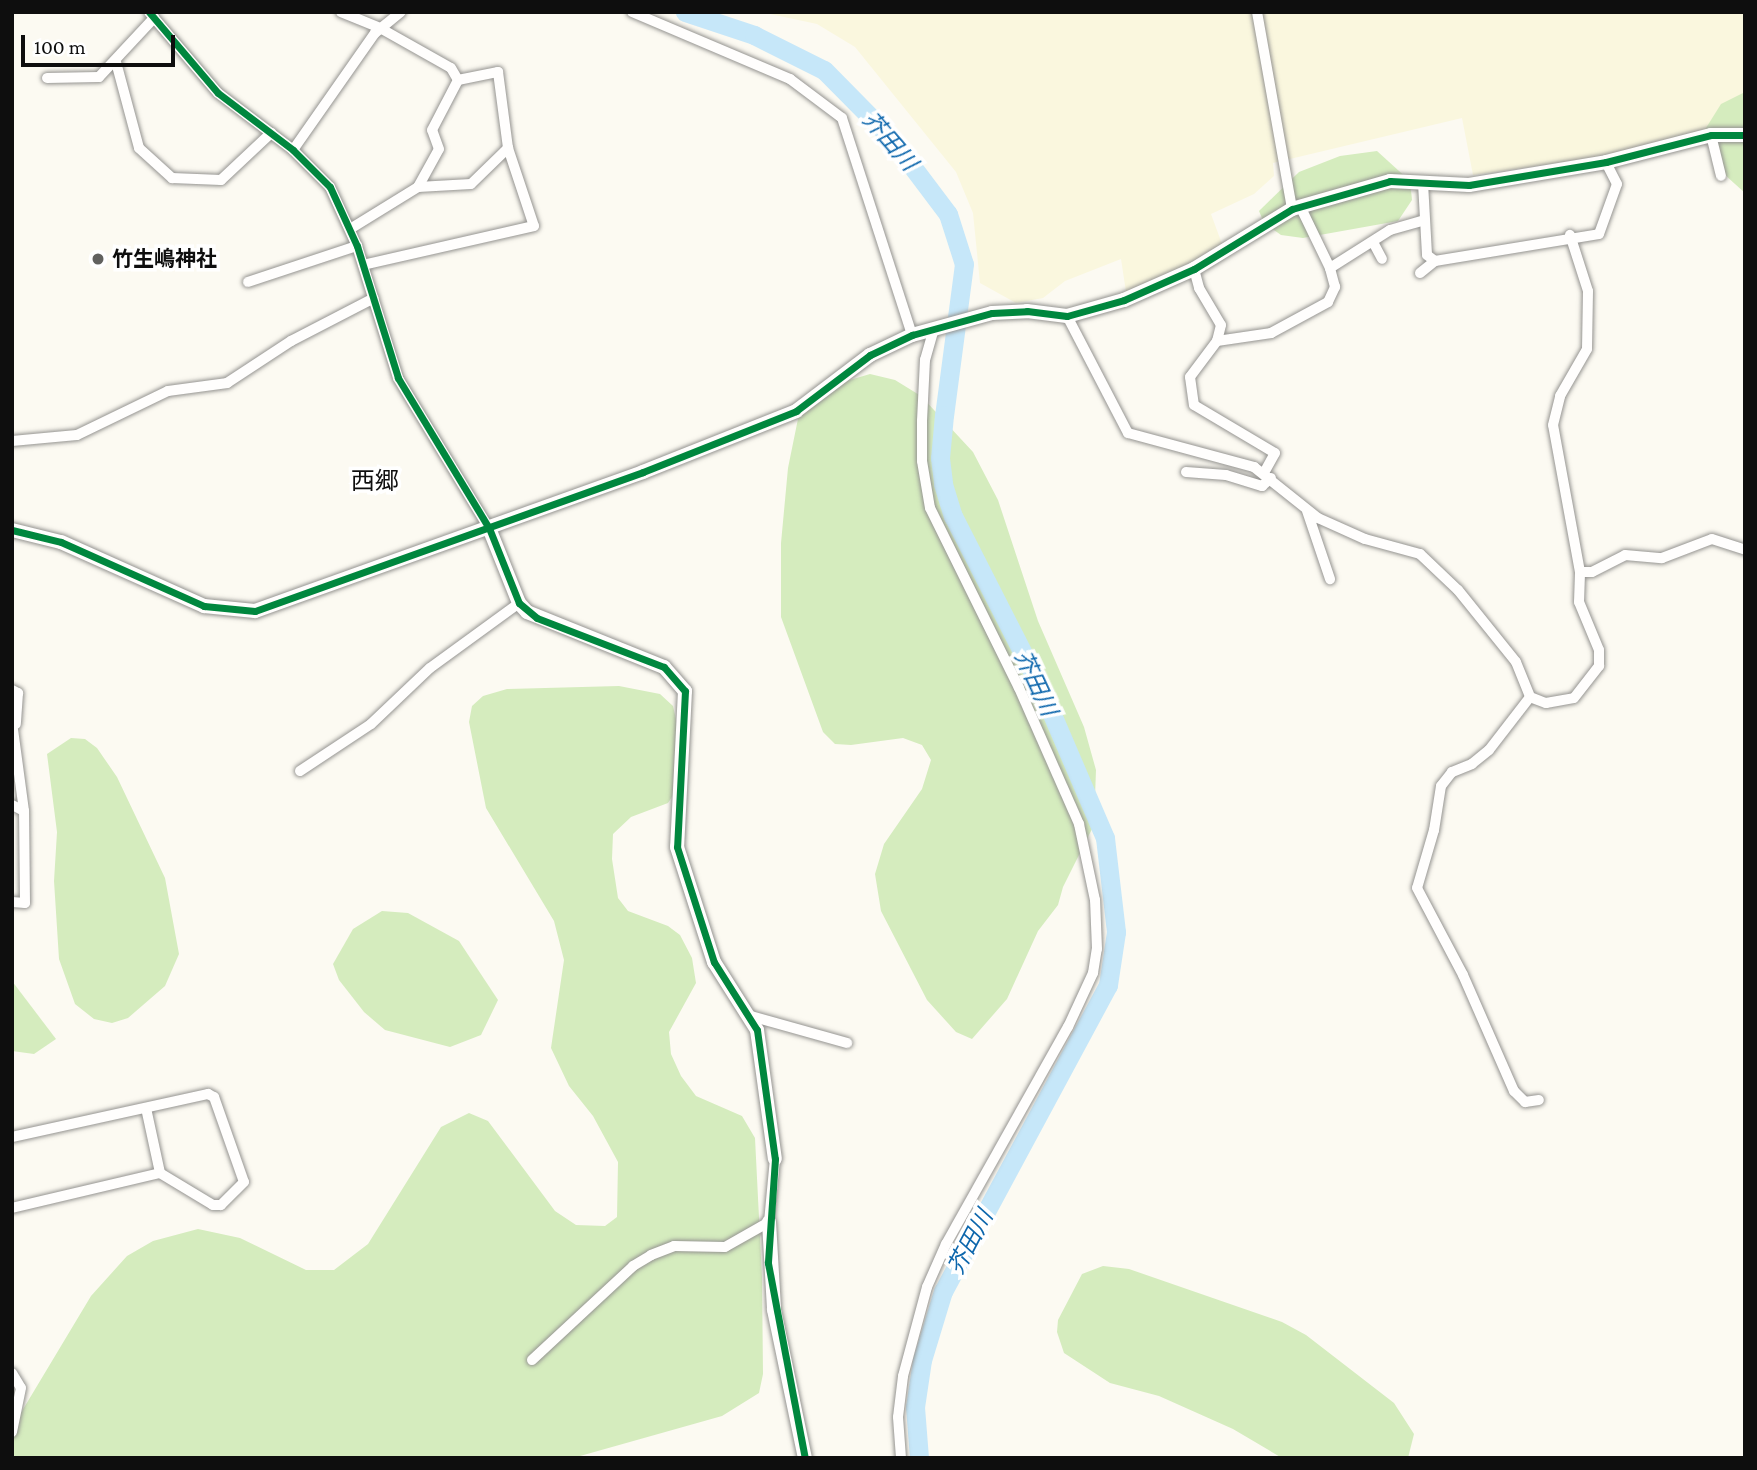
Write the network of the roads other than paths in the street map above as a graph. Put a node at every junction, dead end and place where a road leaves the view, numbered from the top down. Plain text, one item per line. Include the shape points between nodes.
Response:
1 (341, 12) edge
2 (401, 12) edge
3 (632, 12) edge
4 (1256, 12) edge
5 (151, 15) edge
6 (380, 28) junction
7 (116, 62) junction
8 (47, 78) dead end
9 (458, 80) junction
10 (271, 133) junction
11 (1711, 135) junction
12 (1745, 135) edge
13 (508, 148) junction
14 (293, 150) junction
15 (1606, 162) junction
16 (1721, 176) dead end
17 (1423, 183) junction
18 (418, 187) junction
19 (1296, 208) junction
20 (1424, 220) junction
21 (350, 229) junction
22 (1570, 235) junction
23 (1373, 242) junction
24 (357, 246) junction
25 (1382, 259) dead end
26 (1435, 261) junction
27 (363, 265) junction
28 (1330, 268) junction
29 (1194, 269) junction
30 (1420, 273) dead end
31 (248, 282) dead end
32 (374, 298) junction
33 (1067, 316) junction
34 (934, 329) junction
35 (912, 335) junction
36 (1217, 341) junction
37 (12, 441) edge
38 (1186, 472) dead end
39 (1268, 475) junction
40 (1307, 511) junction
41 (489, 528) junction
42 (12, 530) edge
43 (1745, 550) edge
44 (1580, 572) junction
45 (1330, 579) dead end
46 (519, 603) junction
47 (12, 690) edge
48 (1530, 697) junction
49 (14, 723) edge
50 (299, 771) dead end
51 (12, 805) edge
52 (24, 811) junction
53 (12, 902) edge
54 (747, 1015) junction
55 (847, 1043) dead end
56 (1539, 1100) dead end
57 (146, 1108) junction
58 (12, 1137) edge
59 (775, 1160) joint
60 (160, 1173) junction
61 (12, 1208) edge
62 (769, 1222) junction
63 (532, 1360) dead end
64 (12, 1373) edge
65 (12, 1432) edge
66 (805, 1458) edge
67 (901, 1458) edge

1 - 6 street
2 - 6 street
3 - 35 street via 790,79 842,118
4 - 19 street
5 - 7 street
5 - 10 street via 218,93
6 - 9 street via 451,68
6 - 14 street via 316,111
7 - 8 street via 87,81
7 - 10 street via 139,148 172,178 221,180
9 - 13 street via 498,72
9 - 18 street via 432,130 439,149
10 - 14 street
11 - 12 street
11 - 15 street
11 - 16 street
13 - 18 street via 471,184
13 - 27 street via 534,226
14 - 21 street via 330,187
15 - 17 street via 1469,185
15 - 22 street via 1617,184 1603,230
17 - 19 street via 1390,181
17 - 20 street
18 - 21 street
19 - 28 street
19 - 29 street
20 - 23 street via 1390,230
20 - 26 street via 1427,254
21 - 24 street
22 - 26 street via 1527,249
22 - 44 street via 1588,292 1587,349 1560,396 1553,425
23 - 25 street
23 - 28 street
24 - 27 street
24 - 31 street
26 - 30 street
27 - 32 street
28 - 36 street via 1335,287 1328,302 1271,333
29 - 33 street via 1099,310
29 - 36 street via 1199,288 1221,325
32 - 37 street via 291,341 227,383 168,391 77,435
32 - 41 street via 398,378
33 - 34 street via 1027,311 971,316
33 - 39 street via 1128,433
34 - 35 street
34 - 67 street via 925,360 922,421 922,461 930,509 1019,688 1079,824 1095,900 1097,948 1093,973 1068,1027 946,1244 928,1287 903,1376 898,1417
35 - 41 street via 870,355 796,411
36 - 39 street via 1190,377 1194,405 1275,453
38 - 39 street via 1226,475 1262,486
39 - 40 street
40 - 45 street
40 - 48 street via 1365,539 1420,554 1435,565 1516,662
41 - 42 street via 294,600 255,611 231,612 204,606 61,542
41 - 46 street
43 - 44 street via 1712,539 1662,558 1625,555 1592,572
44 - 48 street via 1579,602 1600,650 1599,666 1574,698 1546,703
46 - 50 street via 430,668 371,724
46 - 54 street via 537,618 664,667 685,691 677,847 714,962
47 - 49 street via 18,693
48 - 56 street via 1489,750 1452,772 1441,786 1417,888 1463,975 1514,1091 1525,1102
49 - 52 street
51 - 52 street
52 - 53 street via 25,903
54 - 55 street
54 - 59 street via 757,1030 764,1063
57 - 58 street
57 - 60 street
57 - 60 street via 208,1094 214,1097 244,1182 221,1205 214,1205
59 - 62 street
60 - 61 street
62 - 63 street via 725,1247 674,1246 650,1255
62 - 66 street via 774,1310
64 - 65 street via 21,1388

